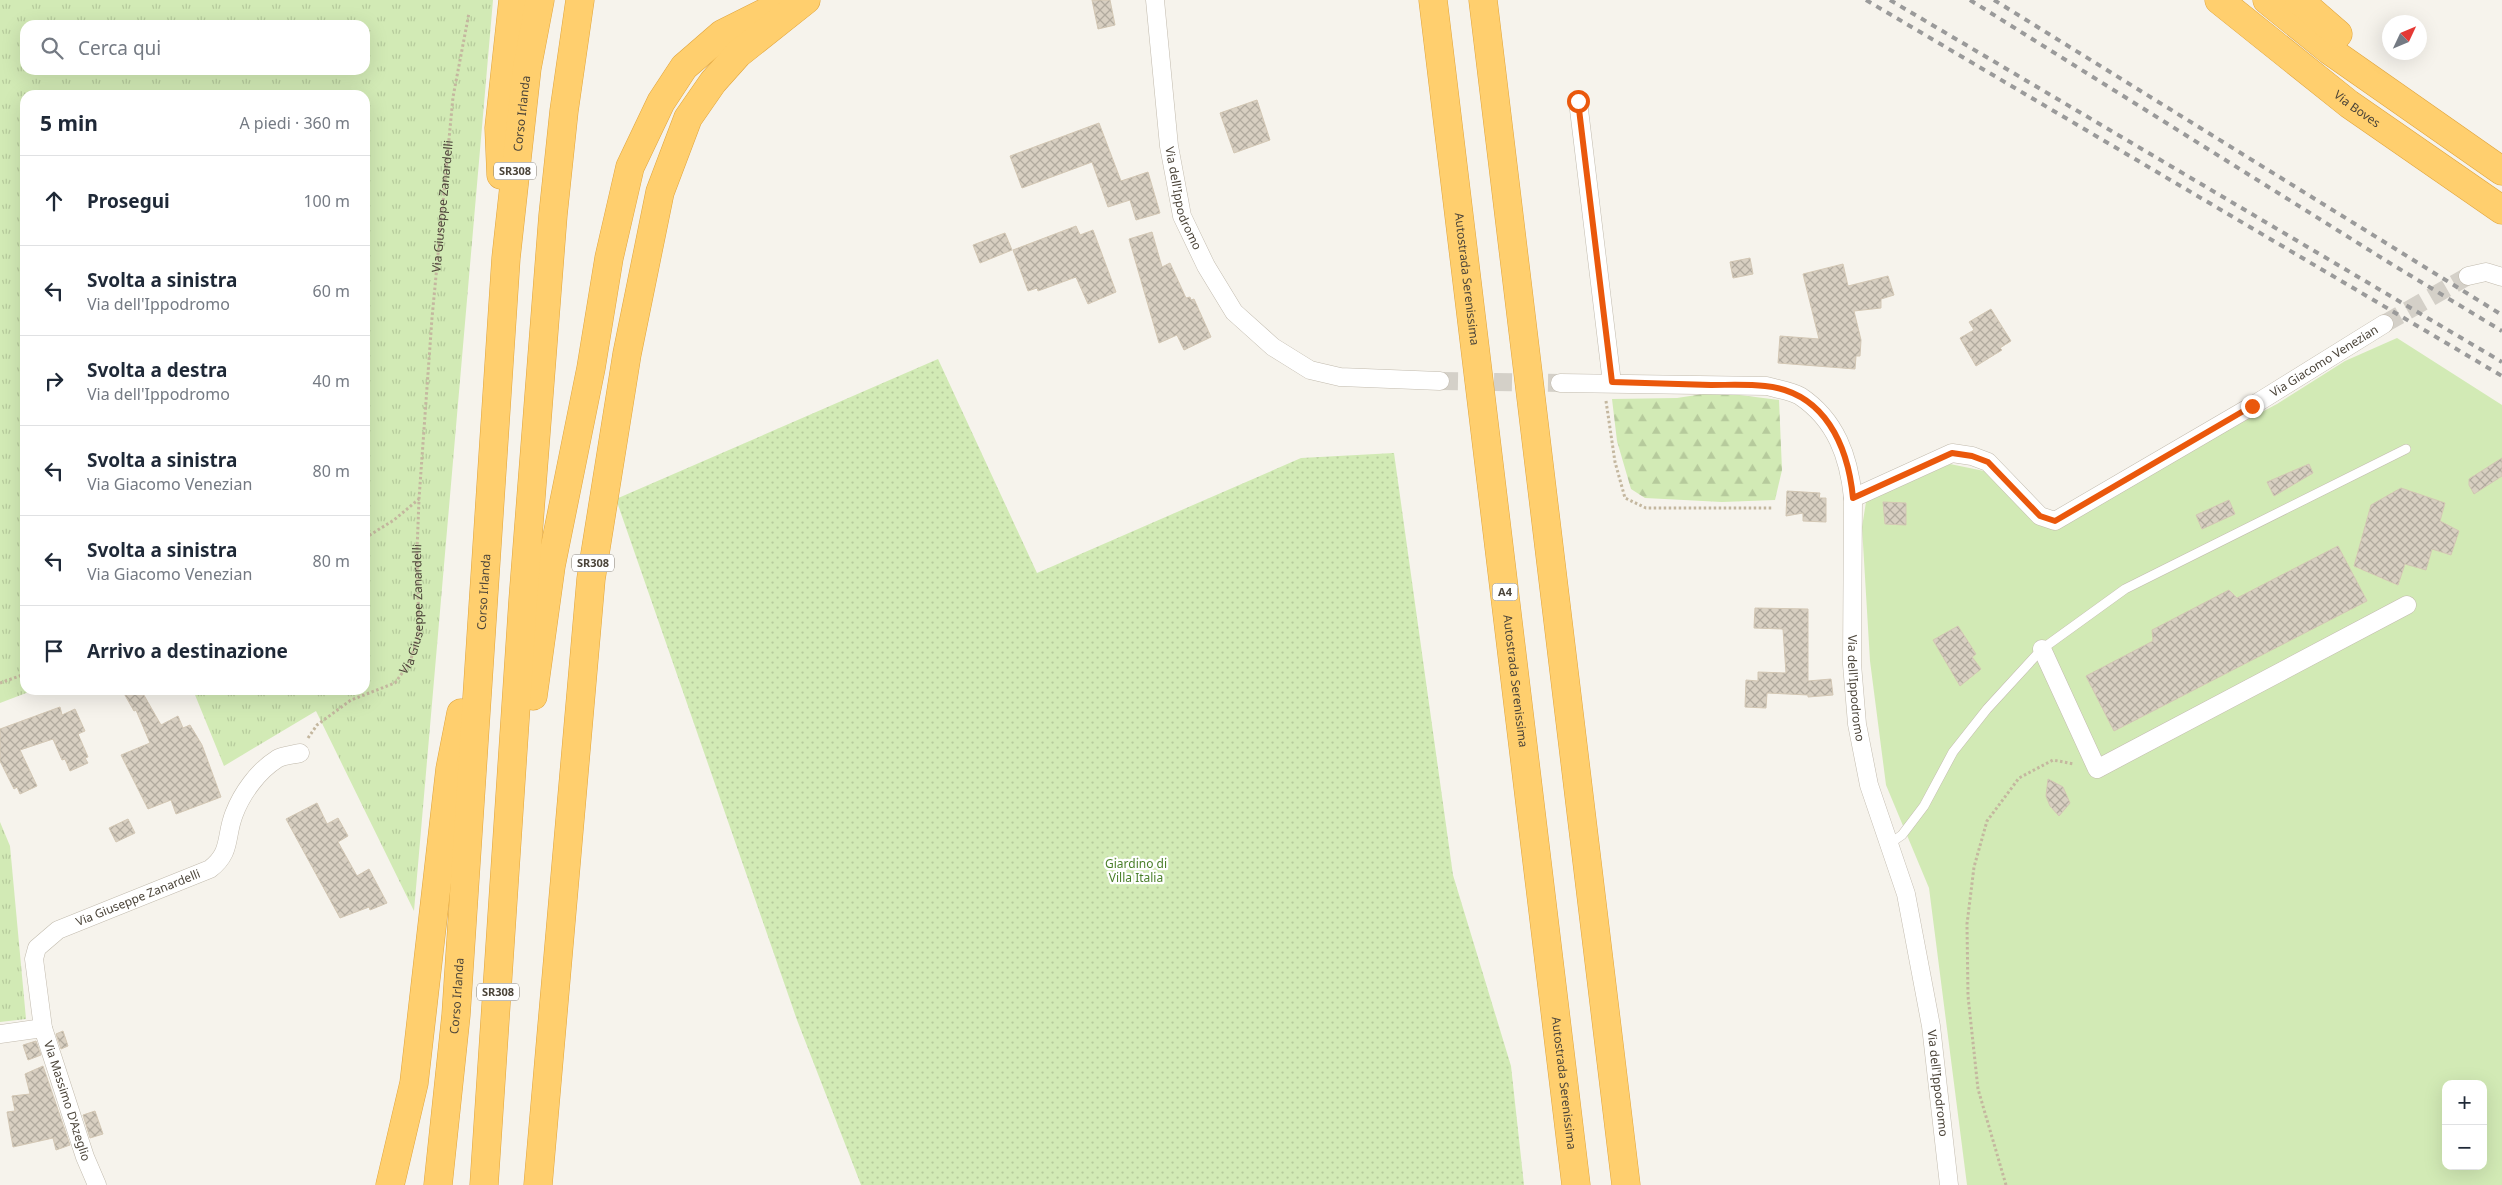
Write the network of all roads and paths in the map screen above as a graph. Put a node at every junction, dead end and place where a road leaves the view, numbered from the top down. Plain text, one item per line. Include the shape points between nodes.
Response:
1 (513, 0) edge
2 (540, 0) edge
3 (580, 0) edge
4 (792, 0) edge
5 (806, 0) edge
6 (1155, 0) edge
7 (1433, 0) edge
8 (1483, 0) edge
9 (2219, 0) edge
10 (2267, 0) edge
11 (2299, 0) edge
12 (468, 13) dead end
13 (1578, 101) dead end
14 (2450, 136) junction
15 (2502, 171) edge
16 (2502, 210) edge
17 (506, 258) junction
18 (2468, 276) tunnel mouth
19 (2502, 277) edge
20 (2384, 324) tunnel mouth
21 (1440, 381) tunnel mouth
22 (1560, 383) tunnel mouth
23 (1608, 383) junction
24 (2406, 449) dead end
25 (1853, 498) junction
26 (419, 499) junction
27 (1772, 508) dead end
28 (370, 535) edge
29 (2407, 605) dead end
30 (482, 618) junction
31 (2042, 648) junction
32 (20, 676) edge
33 (0, 683) edge
34 (370, 693) edge
35 (364, 695) edge
36 (300, 753) joint
37 (2097, 769) junction
38 (510, 799) junction
39 (1889, 844) junction
40 (43, 1028) junction
41 (0, 1034) edge
42 (96, 1185) edge
43 (390, 1185) edge
44 (438, 1185) edge
45 (484, 1185) edge
46 (538, 1185) edge
47 (1576, 1185) edge
48 (1626, 1185) edge
49 (1950, 1185) edge
50 (2006, 1185) edge

1 - 17 highway via 499,128
2 - 17 highway, Corso Irlanda / SR308 via 527,68
3 - 38 highway, SR308 via 558,168
4 - 38 highway via 722,34 684,67 661,102 630,166 609,258 591,368 551,566 528,737
5 - 46 highway, SR308 via 738,54 713,82 688,118 660,192 627,354 590,579
6 - 21 street, Via dell'Ippodromo via 1169,146 1182,216 1206,266 1234,312 1255,333 1293,359 1320,361 1381,377
7 - 47 highway, Autostrada Serenissima / A4
8 - 48 highway
9 - 16 highway, Via Boves via 2349,104
10 - 14 highway via 2329,50
11 - 14 highway
12 - 26 path, Via Giuseppe Zanardelli via 453,98
13 - 23 street
14 - 15 highway
17 - 30 highway, Corso Irlanda / SR308
18 - 19 street via 2486,272
20 - 25 street, Via Giacomo Venezian via 2252,406 2055,521 2040,516 1988,462 1952,453
22 - 23 street, Via dell'Ippodromo
23 - 25 street, Via dell'Ippodromo via 1766,386 1799,396 1825,418 1844,447 1851,472
23 - 27 path via 1606,411 1615,462 1626,498 1646,508
24 - 31 lane via 2125,589
25 - 39 street, Via dell'Ippodromo via 1852,664 1857,724 1869,785
26 - 28 path
26 - 34 path, Via Giuseppe Zanardelli via 419,633 410,662 396,683
29 - 37 street
30 - 43 highway, SR308 via 450,769 414,1083
30 - 44 highway, Corso Irlanda / SR308 via 456,1014
31 - 37 street
31 - 39 lane via 1952,752 1924,806 1902,835
32 - 33 path
35 - 36 path, Via Giuseppe Zanardelli via 351,700 317,725
36 - 40 street, Via Giuseppe Zanardelli via 278,758 253,780 234,814 227,849 221,860 210,869 58,930 37,948 34,959
37 - 50 path via 2053,760 2019,778 1987,821 1974,867 1967,924 1968,996 1978,1089
38 - 45 highway, SR308
39 - 49 street, Via dell'Ippodromo via 1906,894 1931,1026
40 - 41 street, Via Massimo D'Azeglio
40 - 42 street, Via Massimo D'Azeglio

